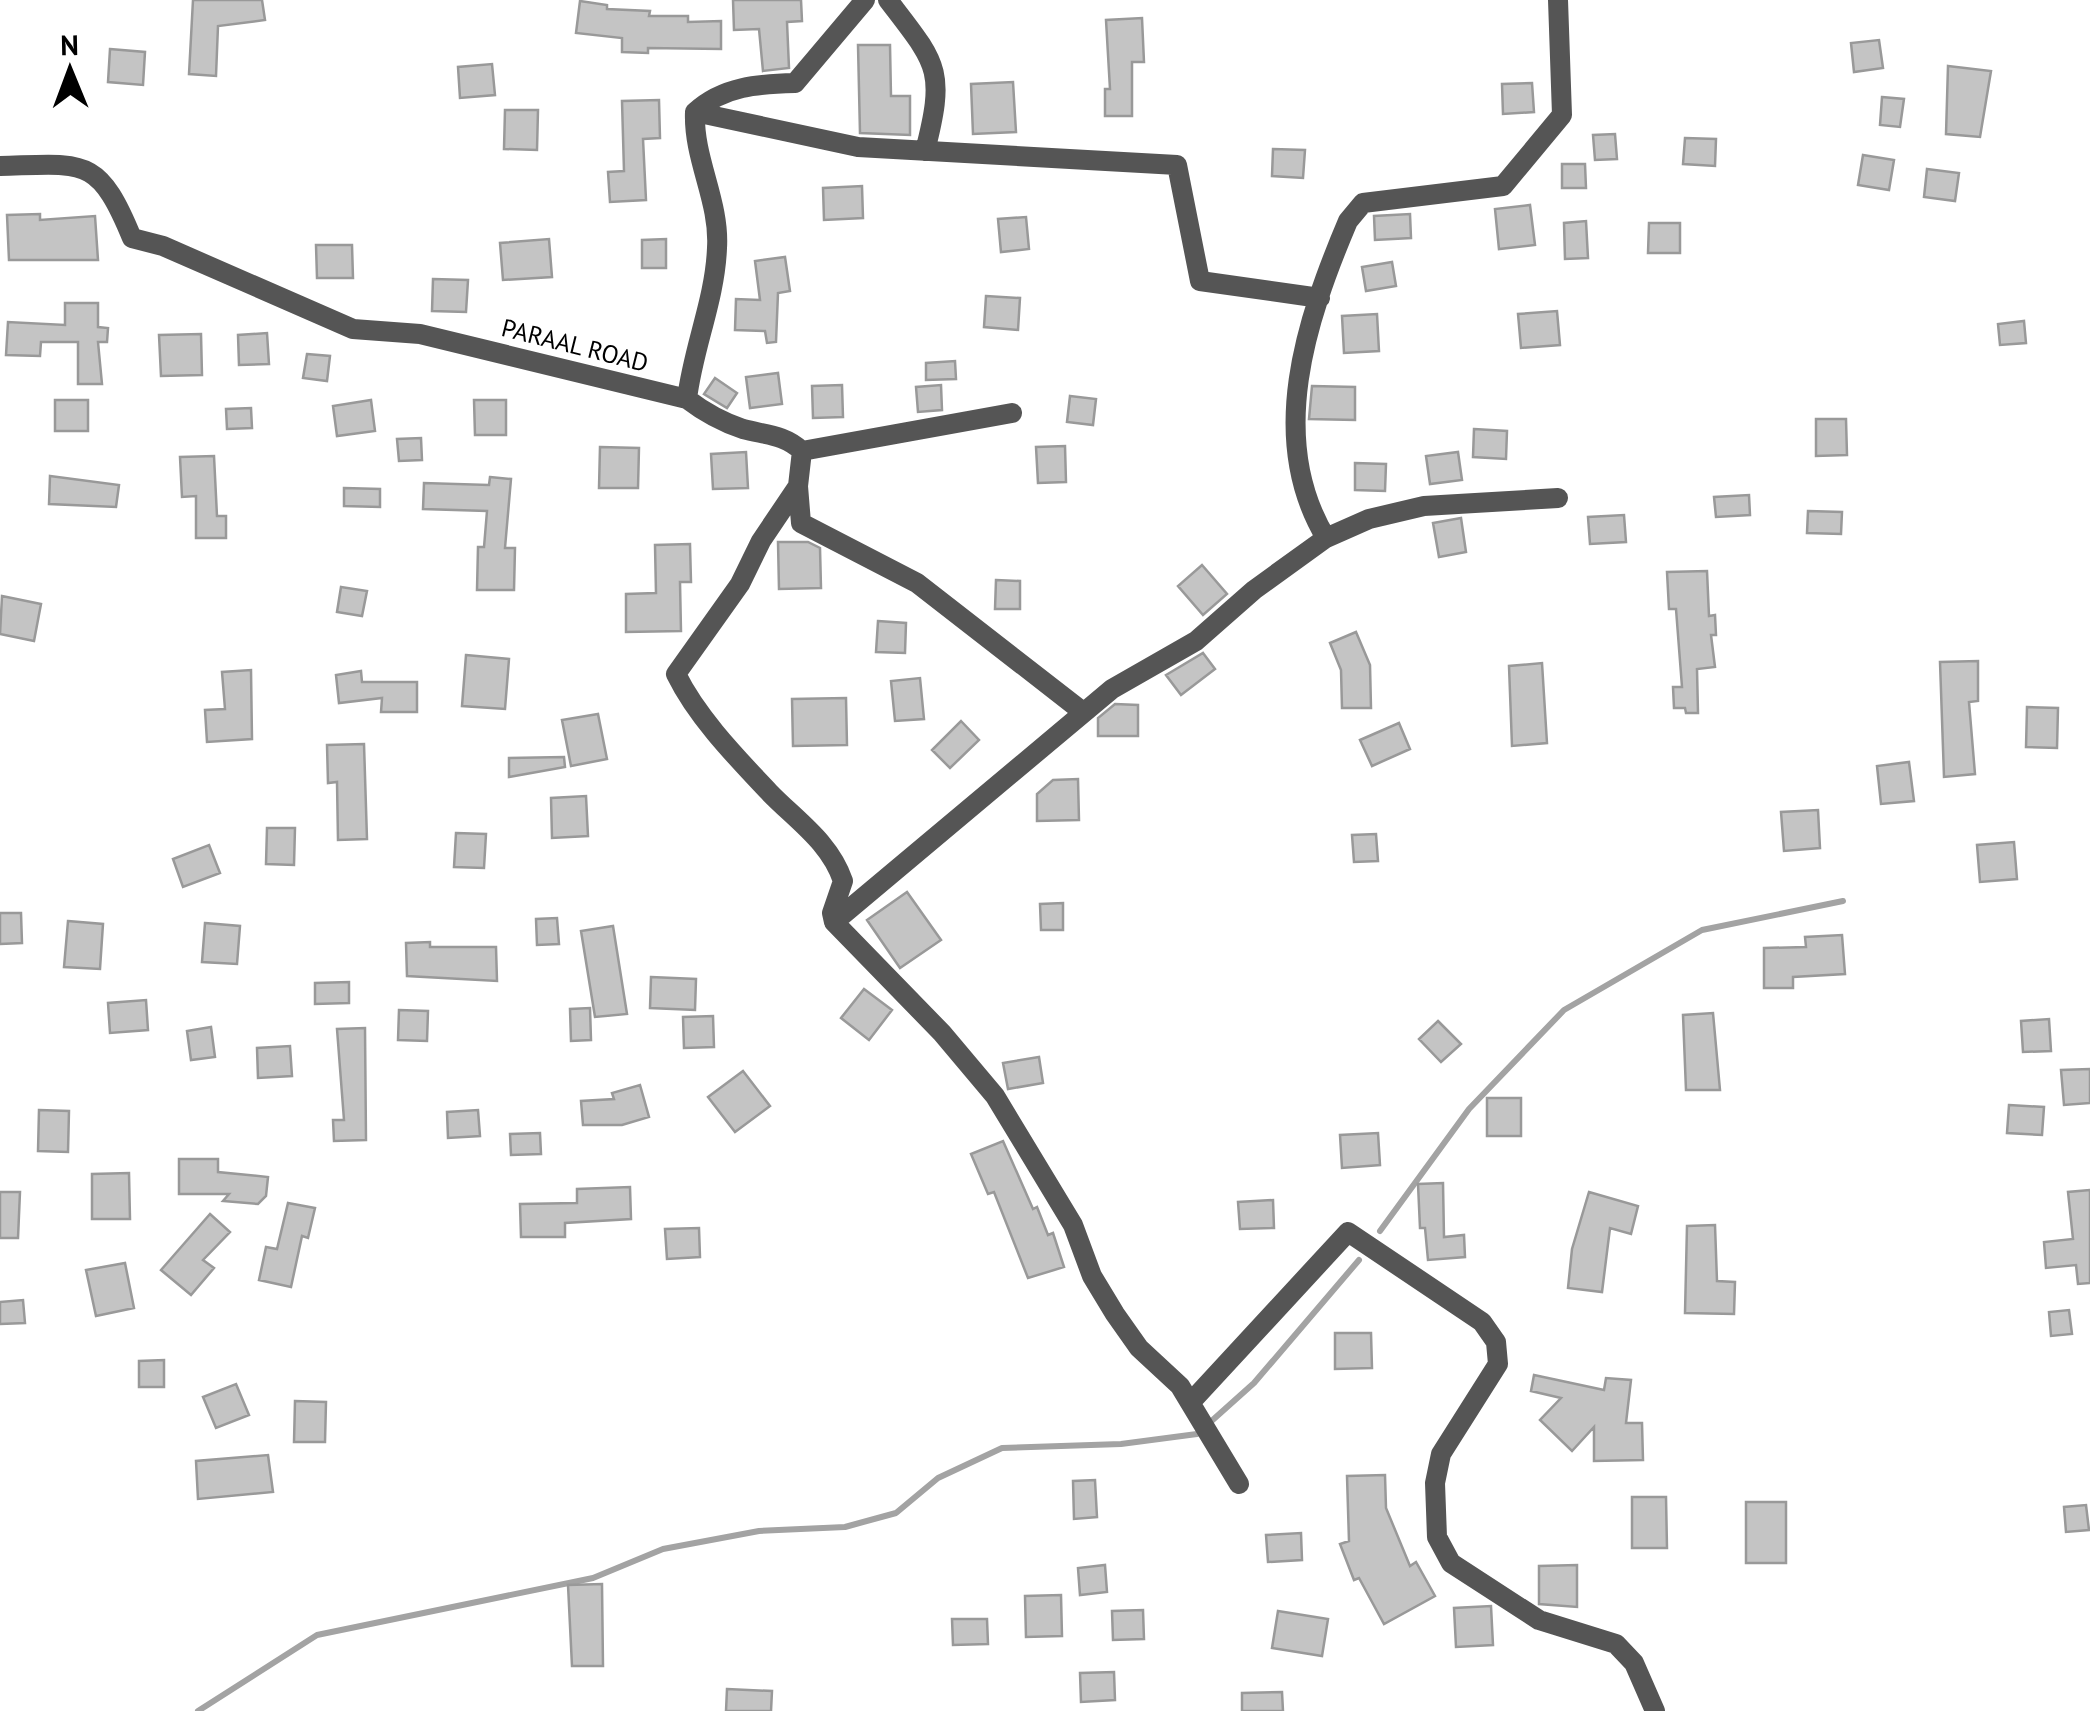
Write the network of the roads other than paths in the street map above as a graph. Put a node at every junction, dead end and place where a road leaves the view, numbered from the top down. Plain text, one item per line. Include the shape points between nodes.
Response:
1 (865, 0) edge
2 (888, 0) edge
3 (1558, 0) edge
4 (695, 112) junction
5 (925, 151) junction
6 (0, 166) edge
7 (1320, 298) junction
8 (687, 399) junction
9 (1012, 413) dead end
10 (802, 451) junction
11 (798, 486) junction
12 (1558, 498) dead end
13 (1326, 538) junction
14 (1083, 712) junction
15 (834, 922) junction
16 (1194, 1410) junction
17 (1239, 1484) dead end
18 (1655, 1711) edge

1 - 4 street via 795,84 735,88
2 - 5 street via 933,59 937,106
3 - 7 street via 1562,115 1503,186 1363,202 1348,221
4 - 5 street via 858,148
4 - 8 street via 698,160 718,245
5 - 7 street via 1176,165 1200,281
6 - 8 street, PARAAL ROAD via 76,165 110,187 132,238 353,329 439,338
7 - 13 street via 1298,360 1295,417 1302,489
8 - 10 street, PARAAL ROAD via 707,414 778,436
9 - 10 street
10 - 11 street
11 - 14 street via 802,523 917,583
11 - 15 street via 676,674 686,695 768,790 831,852 843,881
12 - 13 street via 1424,506
13 - 14 street via 1196,641
14 - 15 street
15 - 16 street via 995,1096 1072,1225 1115,1314
16 - 17 street
16 - 18 street via 1348,1232 1482,1322 1496,1342 1498,1364 1441,1454 1437,1537 1451,1564 1539,1620 1616,1644 1634,1664

